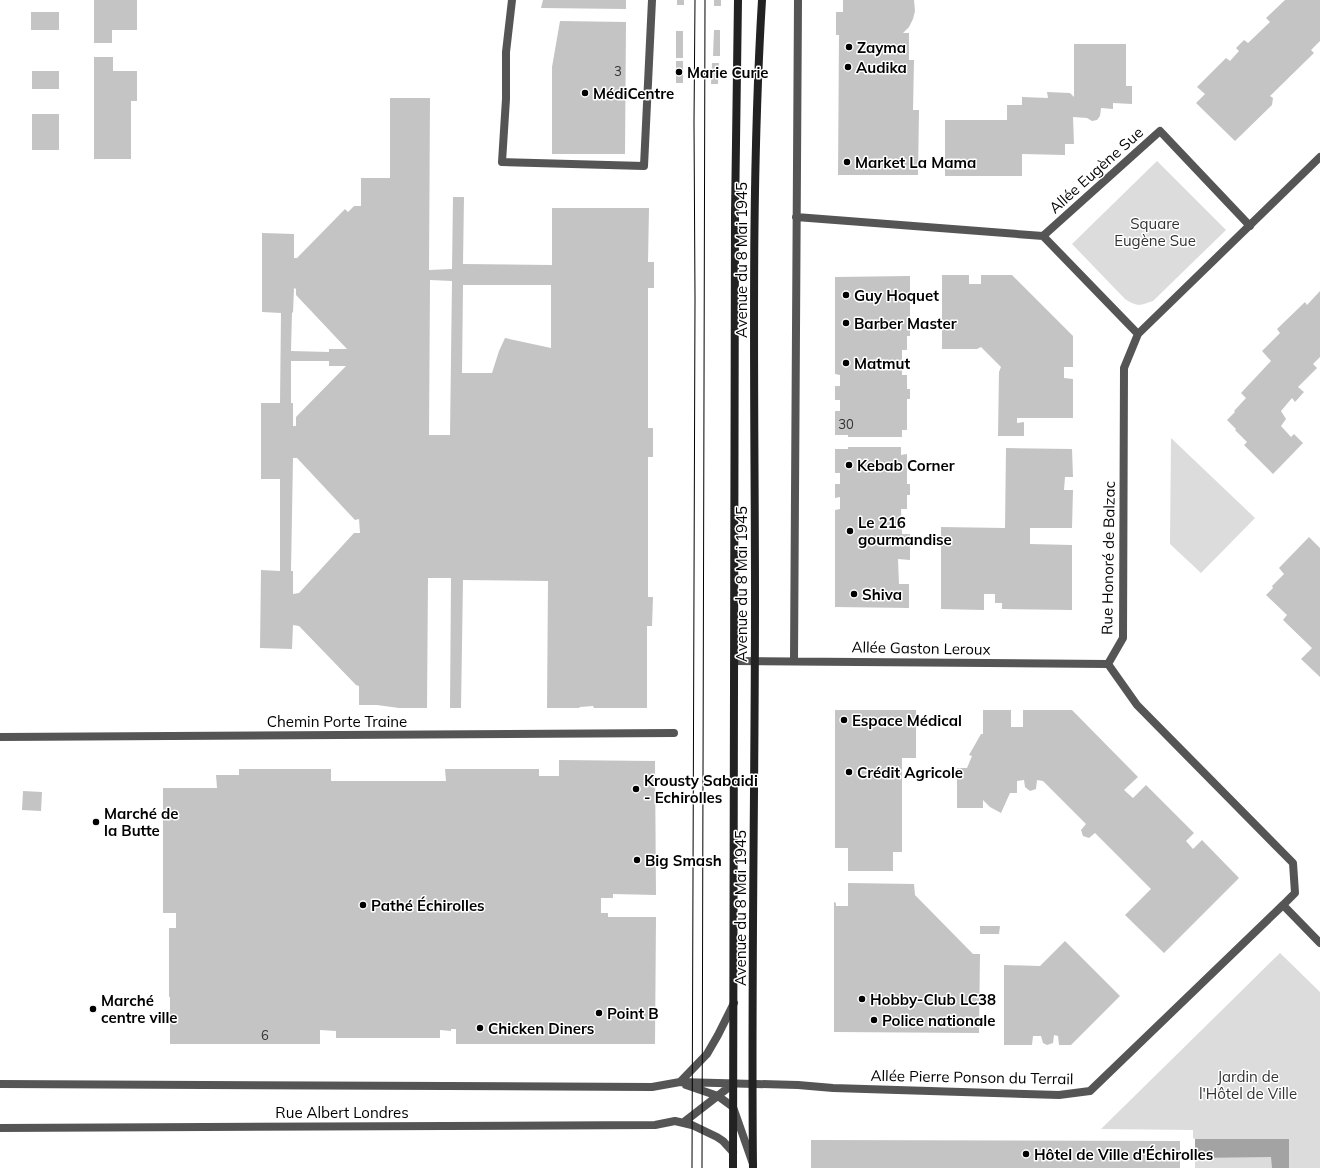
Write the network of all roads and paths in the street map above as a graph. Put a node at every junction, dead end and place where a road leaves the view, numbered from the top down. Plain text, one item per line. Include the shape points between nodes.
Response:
1 (512, 0) edge
2 (652, 0) edge
3 (738, 0) edge
4 (762, 0) edge
5 (798, 0) edge
6 (1320, 157) edge
7 (796, 217) junction
8 (1250, 226) junction
9 (1043, 236) junction
10 (1138, 334) junction
11 (735, 661) junction
12 (794, 661) junction
13 (755, 662) junction
14 (1108, 664) junction
15 (674, 733) dead end
16 (0, 737) edge
17 (1283, 905) junction
18 (1320, 943) edge
19 (734, 1003) junction
20 (680, 1082) junction
21 (0, 1084) edge
22 (733, 1084) junction
23 (752, 1084) junction
24 (718, 1096) junction
25 (733, 1107) junction
26 (684, 1122) junction
27 (0, 1128) edge
28 (733, 1152) junction
29 (754, 1167) edge
30 (733, 1168) edge

1 - 2 street via 506,52 502,162 644,166
3 - 11 main road, Avenue du 8 Mai 1945 via 735,214
4 - 13 main road, Avenue du 8 Mai 1945 via 755,215
5 - 7 street
6 - 8 street, Rue Honoré de Balzac
7 - 9 street
7 - 12 street
8 - 9 street, Allée Eugène Sue via 1160,131
8 - 10 street, Rue Honoré de Balzac
9 - 10 street
10 - 14 street, Rue Honoré de Balzac via 1124,368 1123,638
11 - 13 street, Allée Gaston Leroux
11 - 19 main road, Avenue du 8 Mai 1945
12 - 13 street, Allée Gaston Leroux
12 - 14 street, Allée Gaston Leroux
13 - 23 main road, Avenue du 8 Mai 1945
14 - 17 street via 1137,705 1293,863 1295,893
15 - 16 street, Chemin Porte Traine
17 - 18 street
17 - 23 street, Allée Pierre Ponson du Terrail via 1090,1092 1059,1095
19 - 20 street via 707,1054
19 - 22 main road, Avenue du 8 Mai 1945
20 - 21 street, Rue Albert Londres via 652,1086
20 - 22 street, Rue Albert Londres
20 - 24 street, Rue Albert Londres
22 - 23 street, Allée Pierre Ponson du Terrail
22 - 24 street
22 - 25 main road, Avenue du 8 Mai 1945
23 - 29 main road, Avenue du 8 Mai 1945
24 - 25 street, Rue Albert Londres
24 - 26 street
25 - 28 main road, Avenue du 8 Mai 1945
25 - 29 street
26 - 27 street, Rue Albert Londres via 647,1125
26 - 28 street, Rue Albert Londres via 717,1137
28 - 30 main road, Avenue du 8 Mai 1945

